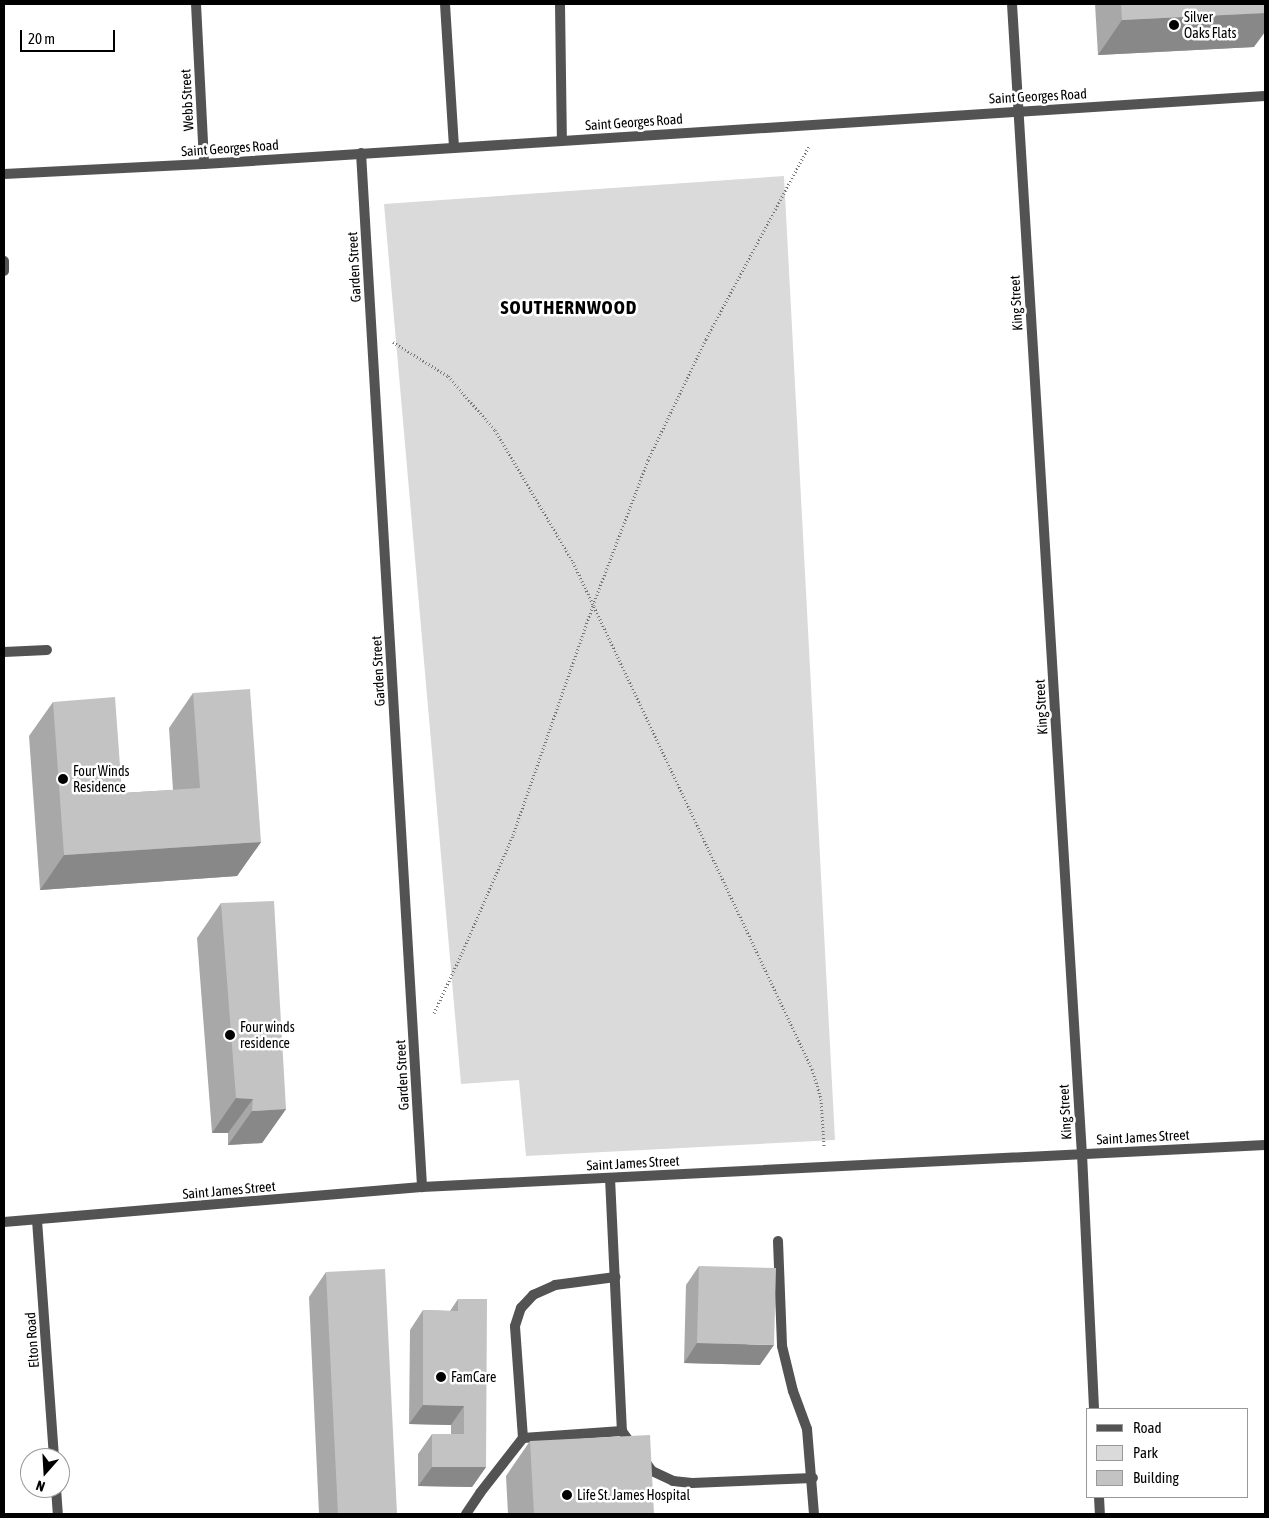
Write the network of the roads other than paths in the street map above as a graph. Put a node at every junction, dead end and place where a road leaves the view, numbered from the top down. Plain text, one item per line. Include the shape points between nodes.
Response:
1 (196, 4) edge
2 (445, 4) edge
3 (560, 4) edge
4 (1012, 4) edge
5 (1265, 96) edge
6 (1018, 110) junction
7 (562, 140) junction
8 (454, 147) junction
9 (361, 153) junction
10 (204, 164) junction
11 (4, 174) edge
12 (4, 261) edge
13 (4, 270) edge
14 (47, 650) dead end
15 (4, 652) edge
16 (1265, 1145) edge
17 (1082, 1154) junction
18 (610, 1178) junction
19 (422, 1187) junction
20 (37, 1220) junction
21 (4, 1222) edge
22 (778, 1241) dead end
23 (615, 1277) junction
24 (1094, 1408) edge
25 (622, 1431) junction
26 (523, 1438) junction
27 (53, 1448) edge
28 (813, 1478) junction
29 (57, 1498) edge
30 (1099, 1498) edge
31 (58, 1514) edge
32 (466, 1514) edge
33 (814, 1514) edge
34 (1100, 1514) edge

1 - 10 street, Webb Street
2 - 8 street
3 - 7 street
4 - 6 street, King Street
5 - 6 street, Saint Georges Road
6 - 7 street, Saint Georges Road
6 - 17 street, King Street
7 - 8 street, Saint Georges Road
8 - 9 street, Saint Georges Road
9 - 10 street, Saint Georges Road
9 - 19 street, Garden Street
10 - 11 street, Saint Georges Road
12 - 13 street
14 - 15 street
16 - 17 street, Saint James Street
17 - 18 street, Saint James Street
17 - 24 street, King Street
18 - 19 street, Saint James Street
18 - 23 street
19 - 20 street, Saint James Street
20 - 21 street, Saint James Street
20 - 27 street, Elton Road
22 - 28 street via 782,1346 807,1429
23 - 25 street
23 - 26 street via 555,1284 533,1295 521,1308 515,1326
25 - 26 street
25 - 28 street via 652,1471 673,1481
26 - 32 street
28 - 33 street
29 - 31 street
30 - 34 street

